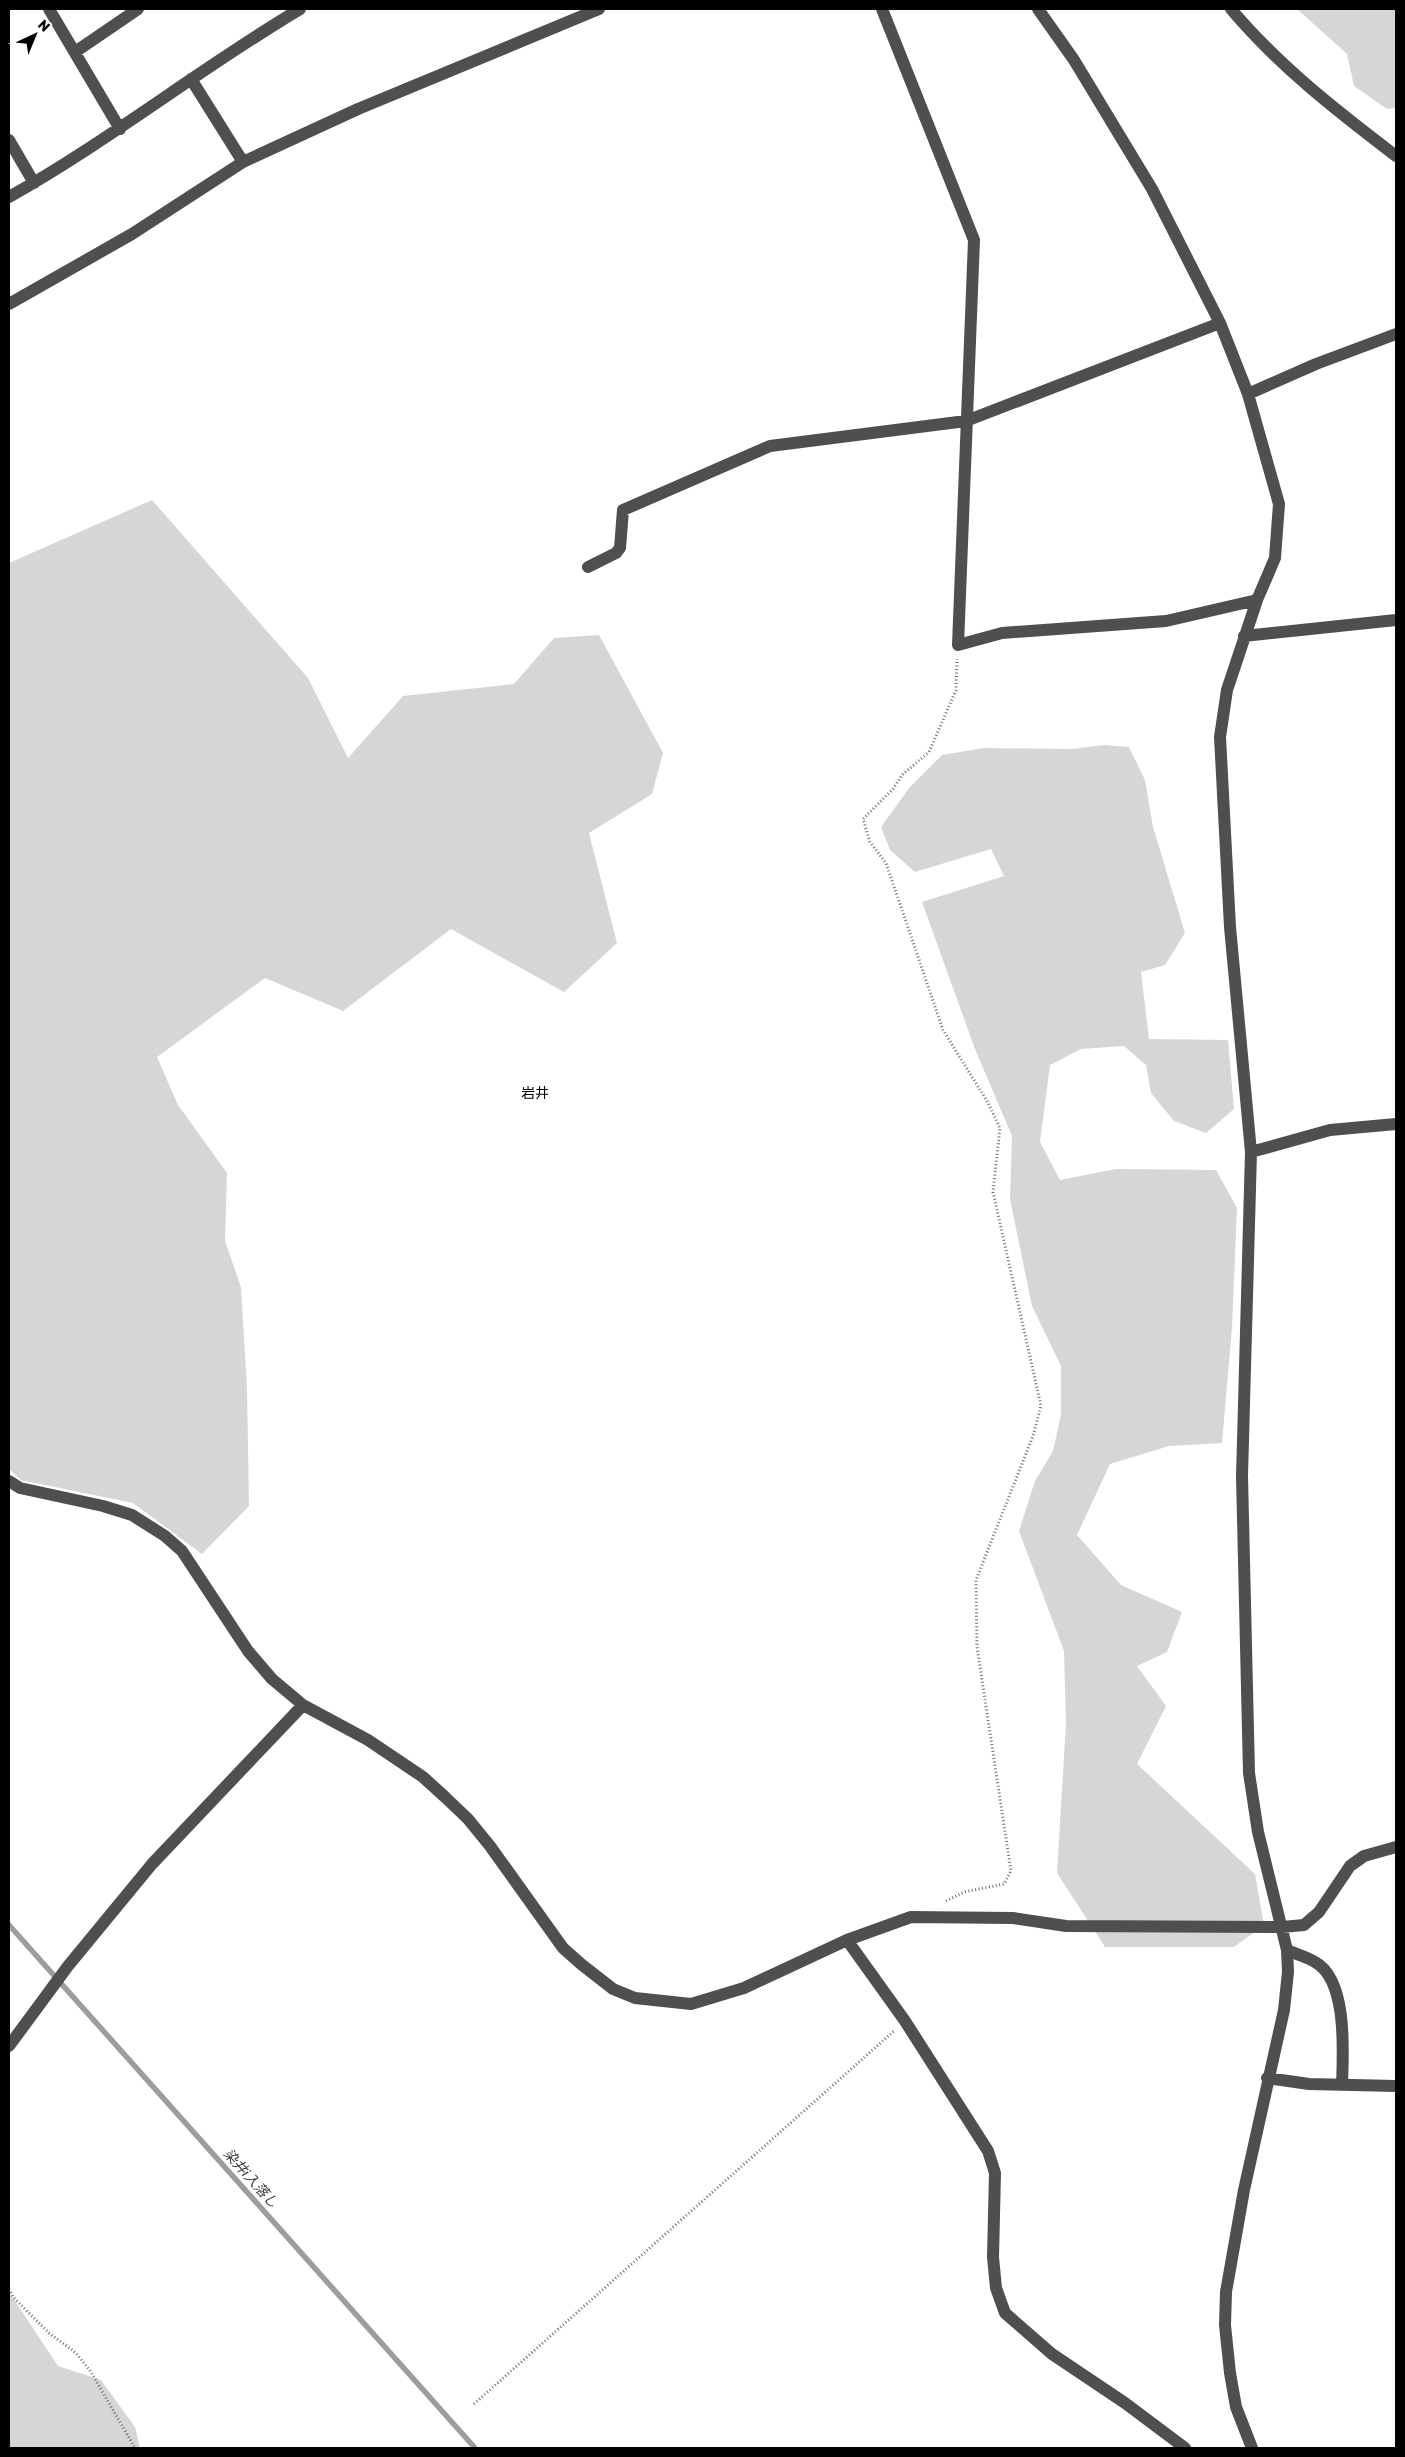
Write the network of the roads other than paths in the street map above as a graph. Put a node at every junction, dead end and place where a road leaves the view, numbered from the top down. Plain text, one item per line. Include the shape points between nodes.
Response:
1 (49, 9) edge
2 (138, 9) edge
3 (300, 9) edge
4 (600, 9) edge
5 (882, 9) edge
6 (1038, 9) edge
7 (1231, 9) edge
8 (74, 52) junction
9 (191, 79) junction
10 (120, 129) junction
11 (9, 140) edge
12 (1396, 156) edge
13 (243, 162) junction
14 (34, 183) junction
15 (9, 197) edge
16 (9, 304) edge
17 (1220, 323) junction
18 (1396, 334) edge
19 (1248, 394) junction
20 (966, 421) junction
21 (588, 568) dead end
22 (1257, 600) junction
23 (1396, 620) edge
24 (1244, 636) junction
25 (1396, 1124) edge
26 (1251, 1152) junction
27 (9, 1481) edge
28 (303, 1705) junction
29 (1396, 1847) edge
30 (1282, 1927) junction
31 (847, 1940) junction
32 (1287, 1950) junction
33 (9, 2046) edge
34 (1267, 2078) junction
35 (1342, 2085) junction
36 (1396, 2086) edge
37 (1185, 2448) edge
38 (1252, 2448) edge

1 - 8 street
2 - 8 street
3 - 9 street
4 - 13 street via 358,109
5 - 20 street via 974,240
6 - 17 street via 1074,60 1152,189
7 - 12 street via 1288,71
8 - 10 street
9 - 10 street
9 - 13 street
10 - 14 street
11 - 14 street
13 - 16 street via 132,234
14 - 15 street
17 - 19 street
17 - 20 street
18 - 19 street
19 - 22 street via 1279,504 1276,558
20 - 21 street via 770,446 622,510 620,548 616,554
20 - 22 street via 958,646 1002,633 1166,621
22 - 24 street
23 - 24 street
24 - 26 street via 1227,690 1220,737 1230,927
25 - 26 street via 1330,1130
26 - 30 street via 1242,1476 1249,1773 1258,1832
27 - 28 street via 20,1488 132,1515 166,1536 182,1551 248,1651 272,1679
28 - 31 street via 368,1740 423,1777 445,1797 490,1846 564,1948 613,1989 635,1998 691,2004 744,1988
28 - 33 street via 152,1864 68,1966
29 - 30 street via 1364,1856 1350,1866 1319,1912 1304,1925
30 - 31 street via 1066,1926 1013,1918 938,1915 911,1917
30 - 32 street
31 - 37 street via 905,2021 988,2152 995,2174 993,2257 996,2288 1005,2313 1052,2354
32 - 34 street via 1284,2010
32 - 35 street via 1317,1962 1332,1979 1341,2019
34 - 35 street
34 - 38 street via 1226,2292 1230,2373 1236,2406
35 - 36 street

